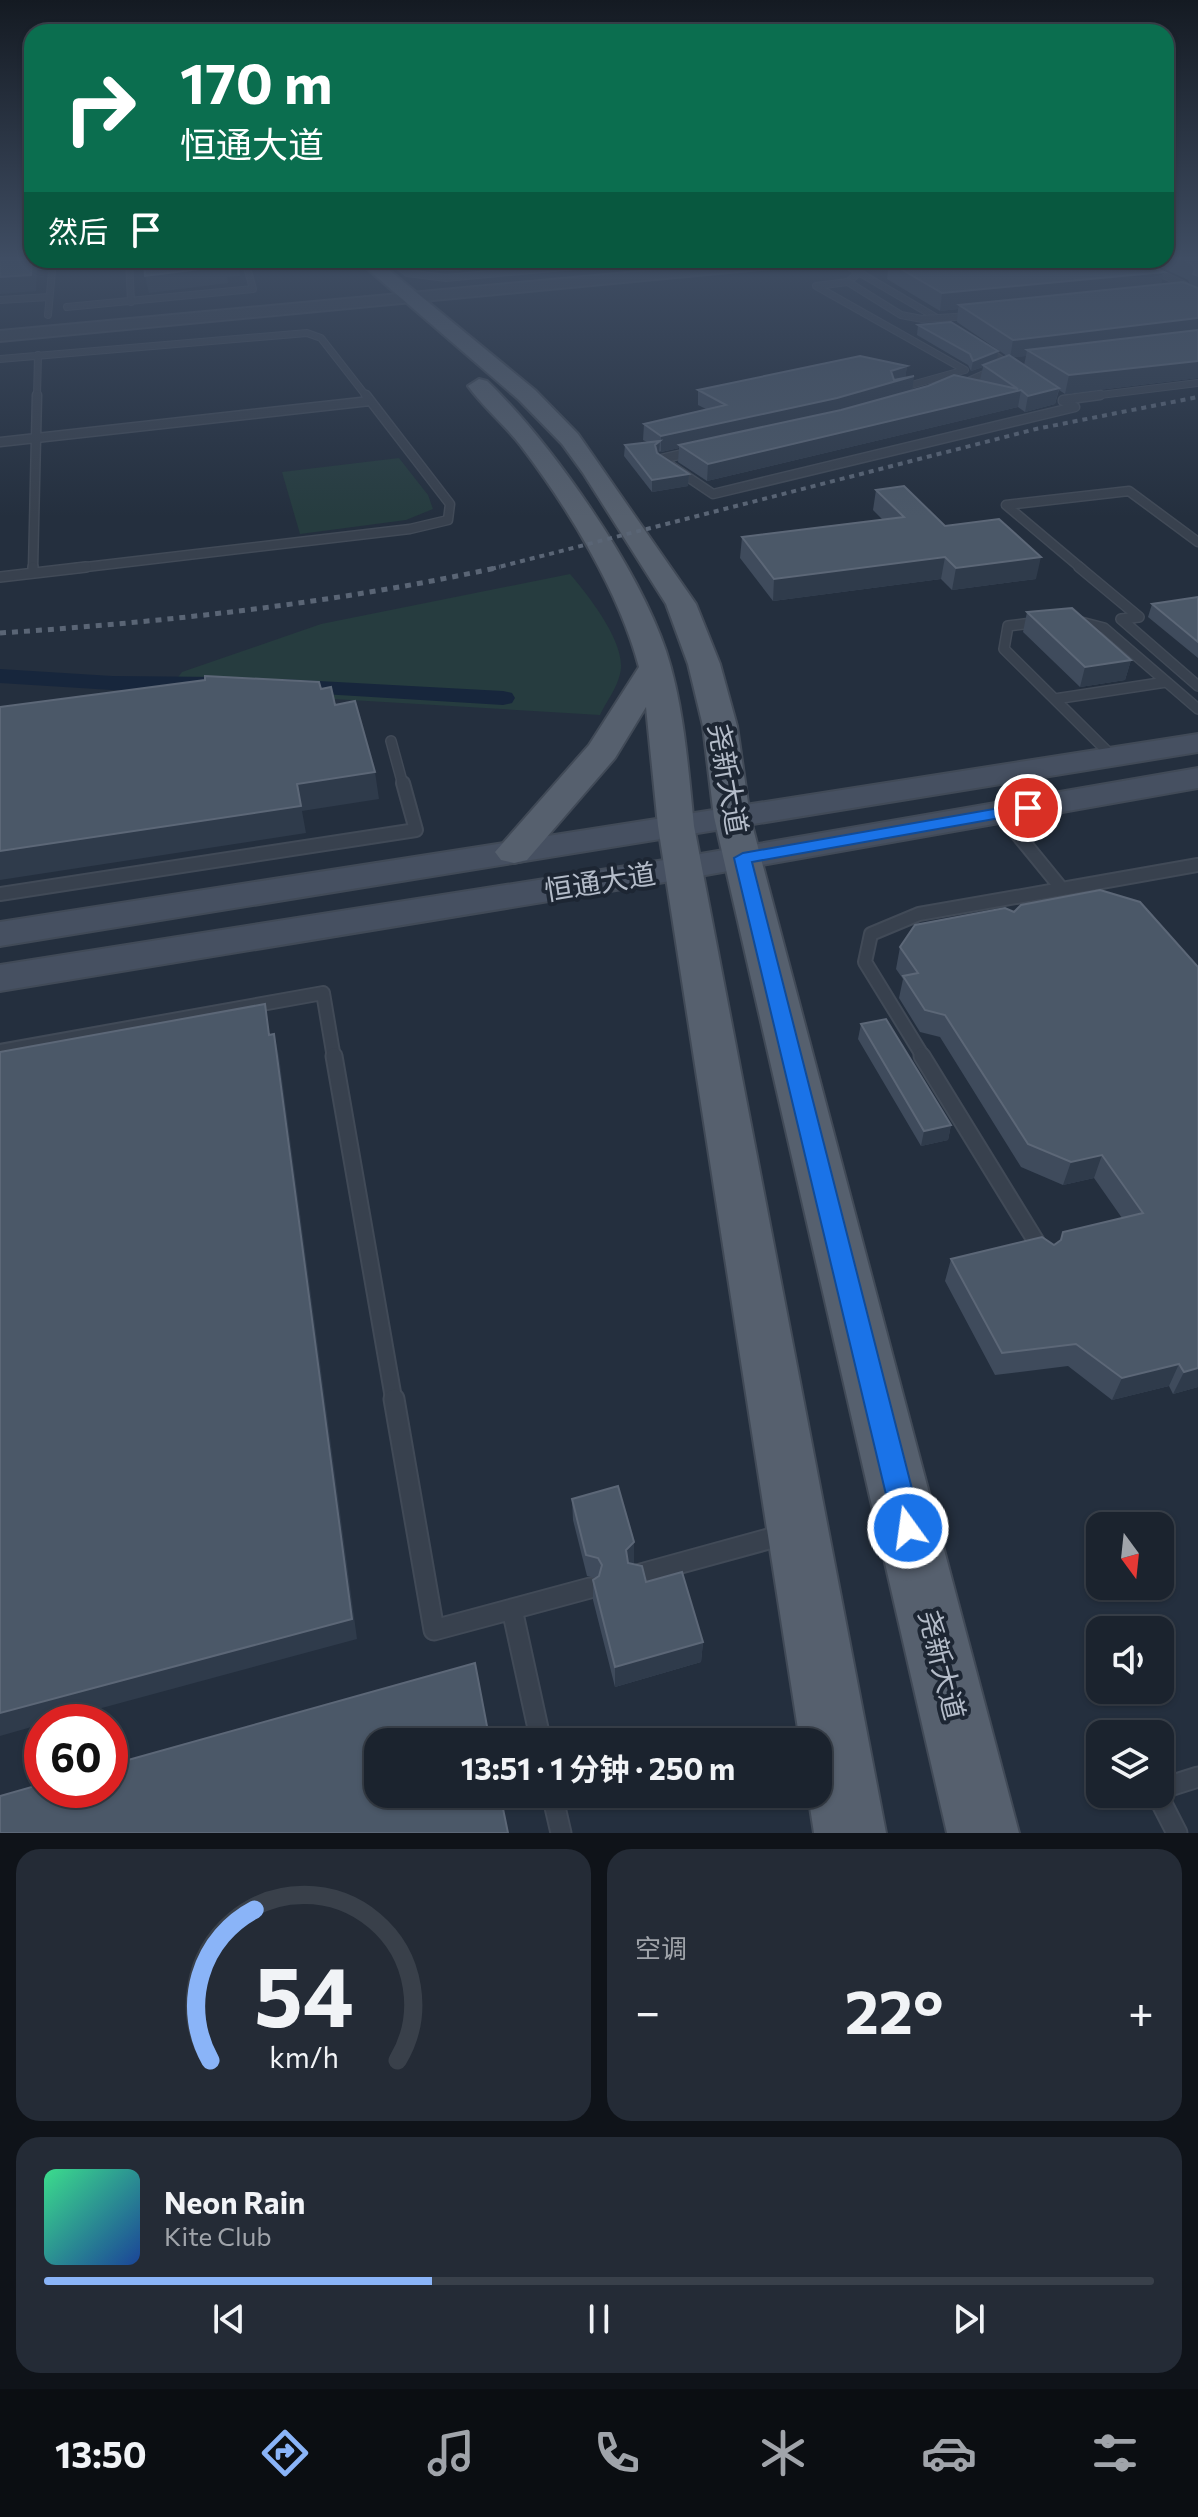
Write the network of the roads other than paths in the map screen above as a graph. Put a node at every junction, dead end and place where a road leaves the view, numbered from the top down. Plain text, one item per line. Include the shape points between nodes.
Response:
1 (154, 346) edge
2 (327, 346) edge
3 (444, 346) edge
4 (465, 346) edge
5 (922, 346) edge
6 (981, 346) edge
7 (38, 355) junction
8 (0, 359) edge
9 (1022, 363) edge
10 (1007, 364) junction
11 (1018, 372) edge
12 (1198, 383) edge
13 (951, 388) edge
14 (894, 390) edge
15 (1052, 393) edge
16 (370, 401) junction
17 (1063, 401) junction
18 (36, 438) junction
19 (0, 442) edge
20 (706, 448) edge
21 (1198, 542) edge
22 (33, 573) junction
23 (0, 577) edge
24 (1067, 619) edge
25 (1052, 620) edge
26 (655, 666) junction
27 (1166, 682) junction
28 (1198, 686) edge
29 (1055, 699) junction
30 (1198, 709) edge
31 (391, 741) dead end
32 (1198, 743) edge
33 (1112, 756) junction
34 (1198, 778) edge
35 (1000, 813) junction
36 (676, 826) junction
37 (737, 838) junction
38 (514, 852) junction
39 (1198, 865) edge
40 (683, 868) junction
41 (1062, 889) junction
42 (0, 894) edge
43 (0, 934) edge
44 (0, 978) edge
45 (0, 1051) edge
46 (1045, 1257) edge
47 (798, 1531) junction
48 (637, 1575) edge
49 (590, 1588) edge
50 (512, 1609) junction
51 (538, 1728) edge
52 (1198, 1777) edge
53 (1174, 1785) edge
54 (555, 1808) edge
55 (1164, 1808) edge
56 (561, 1833) edge
57 (850, 1833) edge
58 (983, 1833) edge
59 (1177, 1833) edge

1 - 7 lane
2 - 16 lane
3 - 26 main road, 尧新大道 via 556,475 635,609
4 - 37 main road, 尧新大道 via 527,395 570,439 681,604 720,726
5 - 14 lane via 965,370
6 - 10 lane
7 - 8 lane
7 - 18 lane
9 - 10 lane
10 - 11 lane
10 - 13 lane
12 - 17 lane
15 - 17 lane
16 - 18 lane
16 - 22 lane via 450,504 448,520 410,529
17 - 20 lane via 1075,407 713,494 661,459
18 - 19 lane
18 - 22 lane
21 - 28 lane via 1129,491 1006,505 1139,617 1121,619
22 - 23 lane
24 - 27 lane via 1104,628
25 - 29 lane via 1008,626 1004,649
26 - 36 main road, 尧新大道 via 668,728
26 - 38 main road via 603,751
27 - 29 lane
27 - 30 lane
29 - 33 lane
31 - 42 lane via 416,830
32 - 33 main road, 恒通大道
33 - 37 main road, 恒通大道
34 - 35 main road, 恒通大道
35 - 37 main road, 恒通大道
35 - 41 lane
36 - 37 main road, 恒通大道
36 - 38 main road, 恒通大道
36 - 40 main road, 尧新大道
37 - 40 main road, 恒通大道
37 - 58 main road, 尧新大道
38 - 43 main road, 恒通大道
39 - 41 lane
40 - 44 main road, 恒通大道
40 - 47 main road, 尧新大道
41 - 46 lane via 994,908 919,914 871,934 865,962
45 - 50 lane via 323,993 434,1630
47 - 48 lane
47 - 57 main road, 尧新大道
49 - 50 lane
50 - 51 lane
52 - 53 lane
54 - 56 lane
55 - 59 lane

